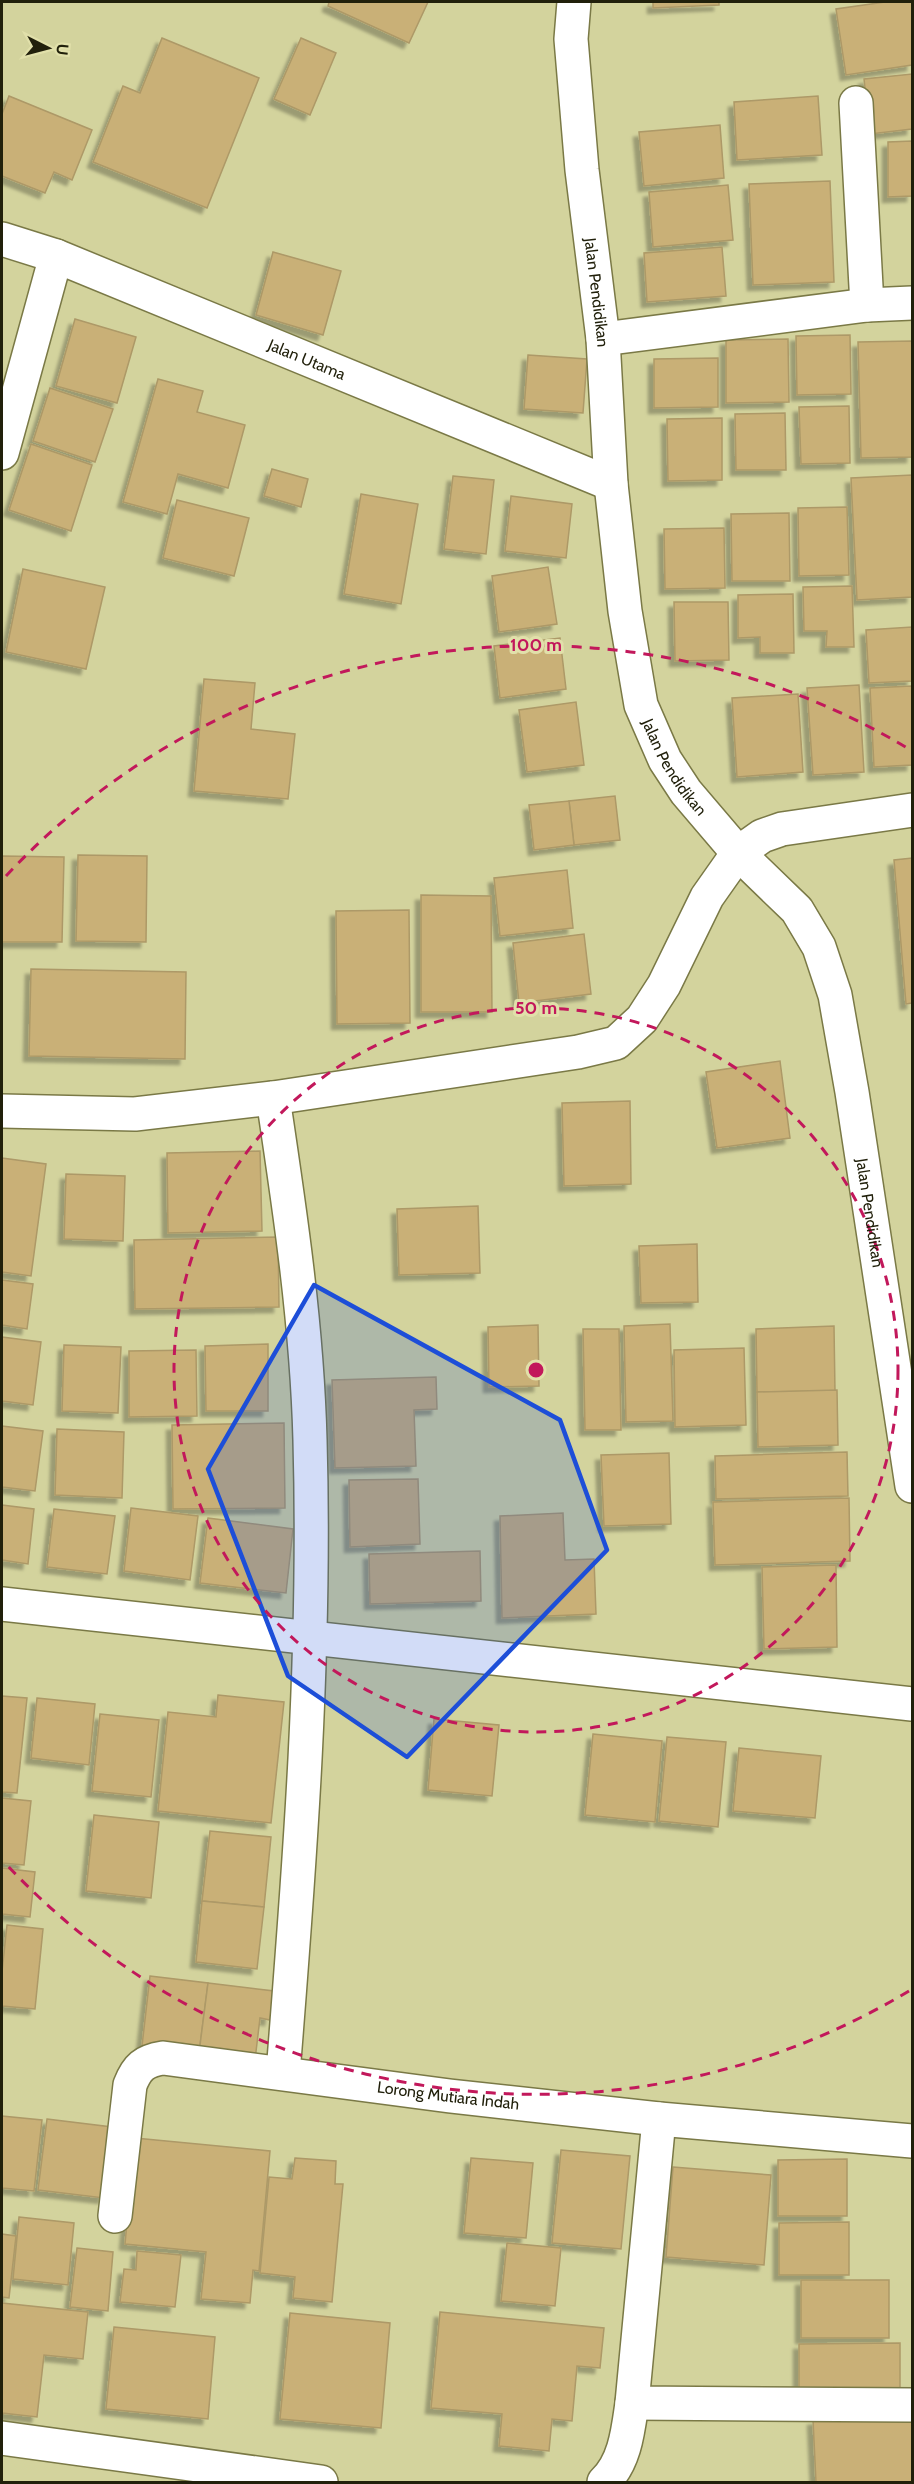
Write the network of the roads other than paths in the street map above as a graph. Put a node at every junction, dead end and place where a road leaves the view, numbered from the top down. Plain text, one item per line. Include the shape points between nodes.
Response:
1 (574, 2) edge
2 (856, 103) dead end
3 (2, 238) edge
4 (56, 256) junction
5 (912, 303) edge
6 (867, 305) junction
7 (603, 339) junction
8 (2, 453) edge
9 (611, 484) junction
10 (912, 810) edge
11 (738, 853) junction
12 (273, 1098) junction
13 (2, 1111) edge
14 (912, 1485) edge
15 (2, 1604) edge
16 (311, 1636) junction
17 (912, 1704) edge
18 (283, 2073) junction
19 (659, 2119) junction
20 (912, 2141) edge
21 (115, 2216) dead end
22 (632, 2403) junction
23 (912, 2405) edge
24 (2, 2438) edge
25 (321, 2482) edge
26 (604, 2482) edge

1 - 7 street, Jalan Pendidikan via 571,39 581,158
2 - 6 street
3 - 4 street, Jalan Utama
4 - 8 street
4 - 9 street, Jalan Utama
5 - 6 street
6 - 7 street
7 - 9 street, Jalan Pendidikan
9 - 11 street, Jalan Pendidikan via 625,611 641,705 665,760 686,792
10 - 11 street via 782,829 762,836
11 - 12 street via 707,897 664,986 642,1020 616,1043
11 - 14 street, Jalan Pendidikan via 797,910 819,947 835,995
12 - 13 street via 135,1114
12 - 16 street via 295,1242 310,1438
15 - 16 street
16 - 17 street
16 - 18 street via 299,1878
18 - 19 street, Lorong Mutiara Indah
18 - 21 street, Lorong Mutiara Indah via 163,2058 141,2065 134,2073 126,2106
19 - 20 street, Lorong Mutiara Indah
19 - 22 street
22 - 23 street
22 - 26 street via 627,2438 616,2467
24 - 25 street

